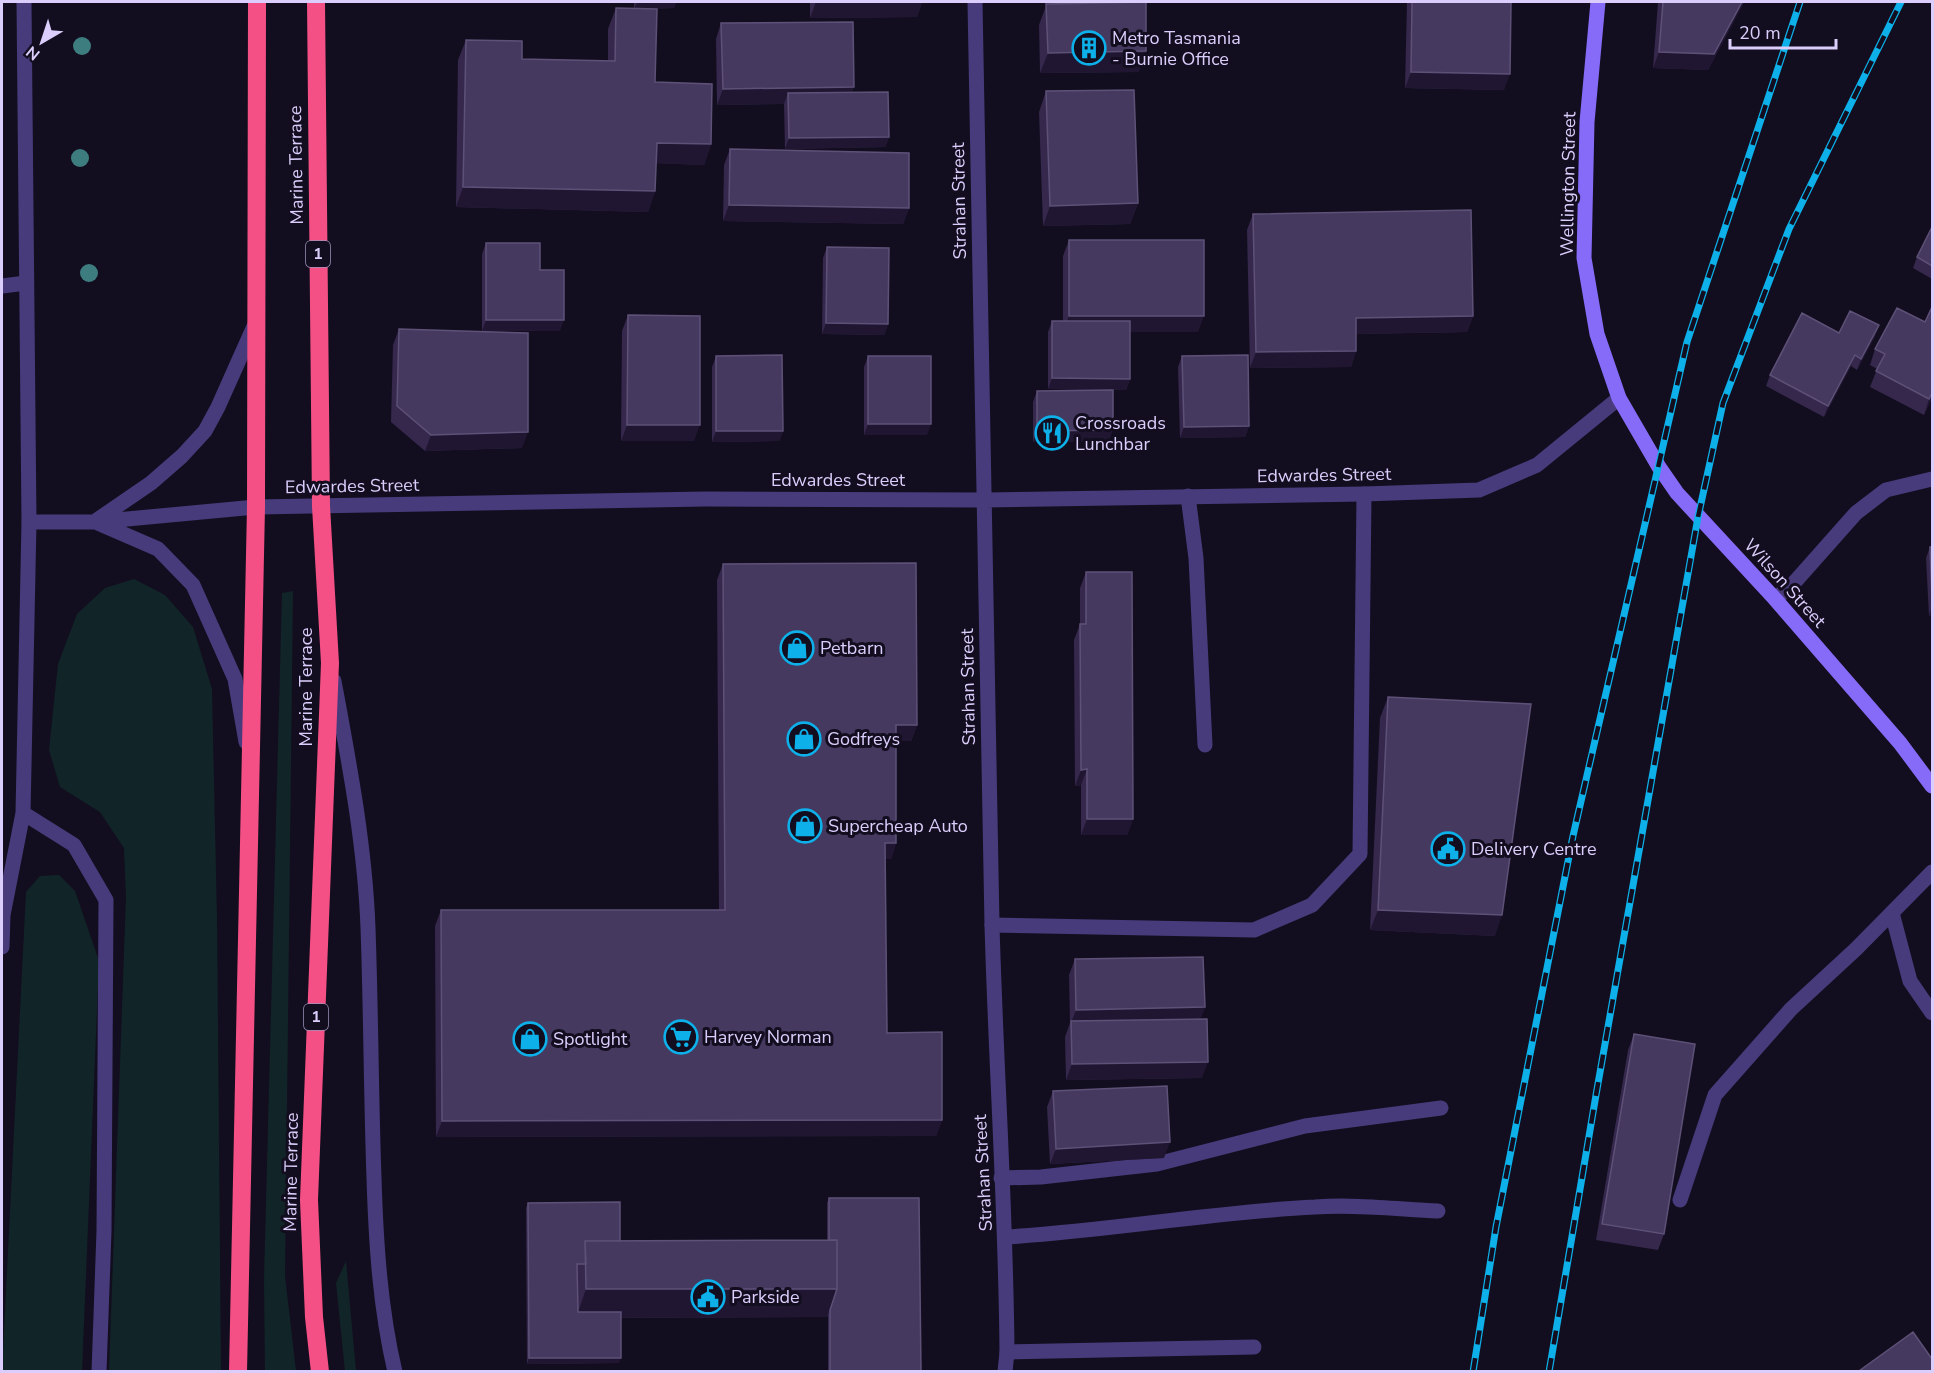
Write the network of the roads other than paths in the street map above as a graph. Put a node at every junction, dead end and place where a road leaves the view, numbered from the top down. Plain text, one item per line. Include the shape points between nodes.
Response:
1 (24, 2) edge
2 (257, 2) edge
3 (316, 2) edge
4 (975, 2) edge
5 (1598, 2) edge
6 (27, 283) junction
7 (2, 286) edge
8 (257, 320) junction
9 (1619, 398) junction
10 (1932, 479) edge
11 (1364, 494) junction
12 (1188, 496) junction
13 (984, 500) junction
14 (321, 506) junction
15 (256, 507) junction
16 (29, 522) junction
17 (95, 522) junction
18 (1775, 599) junction
19 (330, 663) junction
20 (1205, 745) dead end
21 (250, 769) junction
22 (1932, 786) edge
23 (23, 813) junction
24 (1932, 872) edge
25 (1892, 913) junction
26 (2, 915) edge
27 (992, 925) junction
28 (2, 947) edge
29 (1932, 1013) edge
30 (1441, 1108) dead end
31 (1001, 1178) junction
32 (1680, 1200) dead end
33 (1438, 1211) dead end
34 (1006, 1237) junction
35 (1254, 1347) dead end
36 (1007, 1353) junction
37 (99, 1371) edge
38 (238, 1371) edge
39 (320, 1371) edge
40 (395, 1371) edge
41 (1005, 1371) edge

1 - 6 street
2 - 8 highway
3 - 14 highway, Marine Terrace / 1
4 - 13 street, Strahan Street
5 - 9 street, Wellington Street via 1587,122 1584,258 1597,334
6 - 7 street
6 - 16 street
8 - 15 highway
8 - 17 street via 205,431 151,483
9 - 11 street, Edwardes Street via 1538,465 1479,490
9 - 18 street, Wilson Street via 1677,493
10 - 18 street via 1886,490 1856,513
11 - 12 street, Edwardes Street
11 - 27 street via 1360,854 1312,905 1254,930
12 - 13 street, Edwardes Street
12 - 20 street via 1196,558
13 - 14 street, Edwardes Street via 705,499
13 - 27 street, Strahan Street
14 - 15 street, Edwardes Street
14 - 19 highway, Marine Terrace / 1
15 - 17 street, Edwardes Street
15 - 21 highway
16 - 17 street, Edwardes Street
16 - 23 street
17 - 21 street via 158,549 193,585 235,679
18 - 22 street, Wilson Street via 1900,743
19 - 39 highway, Marine Terrace / 1 via 309,1200
19 - 40 street via 363,868 377,1249
21 - 38 highway
23 - 26 street
23 - 37 street via 74,845 106,900
24 - 25 street
25 - 29 street via 1910,981
25 - 32 street via 1791,1009 1715,1095
26 - 28 street
27 - 31 street, Strahan Street
30 - 31 street via 1305,1126 1157,1164
31 - 34 street, Strahan Street
33 - 34 street via 1317,1206
34 - 36 street, Strahan Street
35 - 36 street
36 - 41 street, Strahan Street

